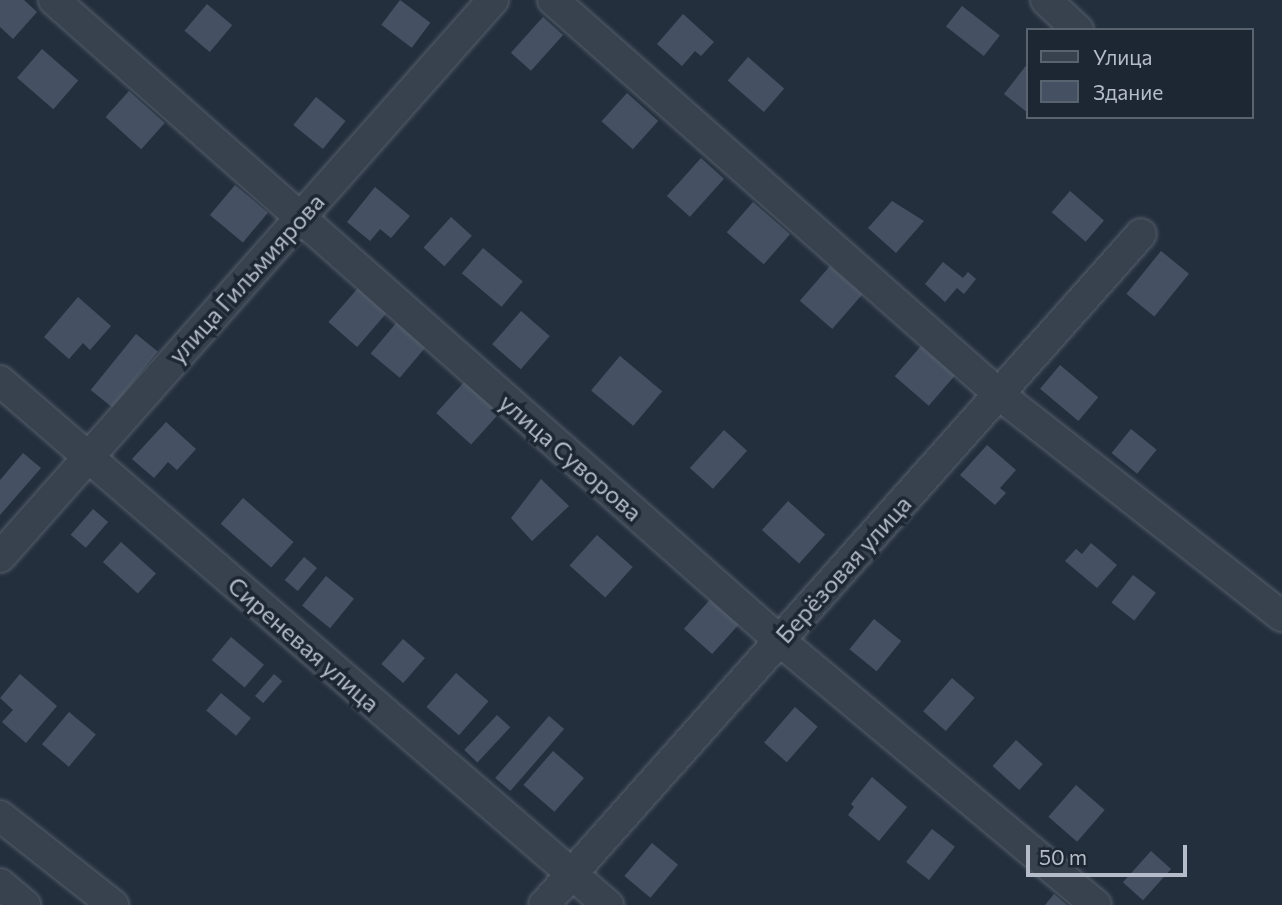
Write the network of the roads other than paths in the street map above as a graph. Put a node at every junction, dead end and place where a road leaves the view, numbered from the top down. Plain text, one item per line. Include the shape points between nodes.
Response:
1 (54, 0) edge
2 (493, 0) edge
3 (553, 0) edge
4 (1046, 0) edge
5 (1076, 28) edge
6 (301, 219) junction
7 (1141, 234) dead end
8 (0, 381) edge
9 (1001, 396) junction
10 (85, 456) junction
11 (0, 557) edge
12 (1282, 616) edge
13 (779, 639) junction
14 (0, 816) edge
15 (570, 873) junction
16 (0, 884) edge
17 (25, 905) edge
18 (113, 905) edge
19 (544, 905) edge
20 (608, 905) edge
21 (1096, 905) edge

1 - 6 street, улица Суворова
2 - 6 street, улица Гильмиярова
3 - 9 street
4 - 5 street
6 - 10 street, улица Гильмиярова
6 - 13 street, улица Суворова
7 - 9 street, Берёзовая улица
8 - 10 street, Сиреневая улица
9 - 12 street
9 - 13 street, Берёзовая улица
10 - 11 street, улица Гильмиярова
10 - 15 street, Сиреневая улица
13 - 15 street, Берёзовая улица
13 - 21 street, улица Суворова
14 - 18 street
15 - 19 street, Берёзовая улица
15 - 20 street, Сиреневая улица
16 - 17 street

